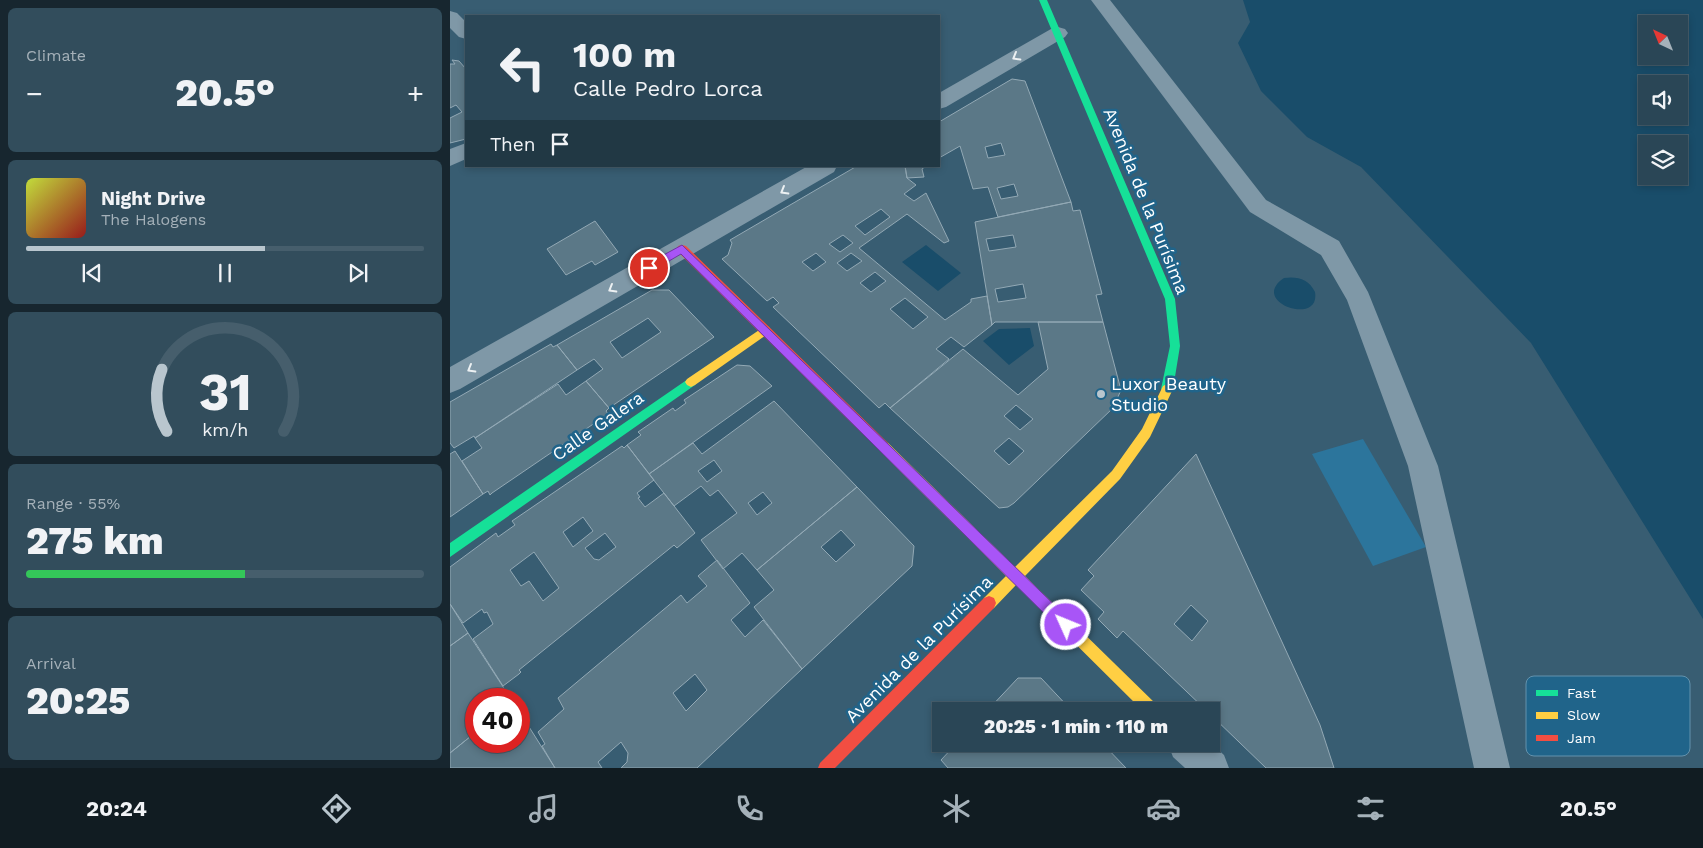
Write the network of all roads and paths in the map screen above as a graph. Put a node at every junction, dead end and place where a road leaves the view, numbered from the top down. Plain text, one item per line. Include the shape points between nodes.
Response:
1 (1043, 0) edge
2 (1100, 0) edge
3 (450, 17) edge
4 (465, 32) edge
5 (1058, 33) junction
6 (940, 101) edge
7 (465, 150) edge
8 (450, 158) edge
9 (824, 167) edge
10 (682, 249) junction
11 (765, 330) junction
12 (450, 381) edge
13 (450, 550) edge
14 (1016, 577) junction
15 (1144, 702) edge
16 (1194, 752) edge
17 (826, 768) edge
18 (1211, 768) edge
19 (1492, 768) edge

1 - 5 street, Avenida de la Purísima
2 - 19 street via 1258,206 1330,248 1359,299 1422,466
3 - 4 street
5 -> 6 street
5 - 14 street, Avenida de la Purísima via 1170,299 1176,352 1167,394 1145,438 1116,476
7 - 8 street
9 -> 10 street
10 - 11 street
10 -> 12 street
11 - 13 street, Calle Galera
11 - 14 street
14 - 15 street
14 - 17 street, Avenida de la Purísima
16 - 18 street

